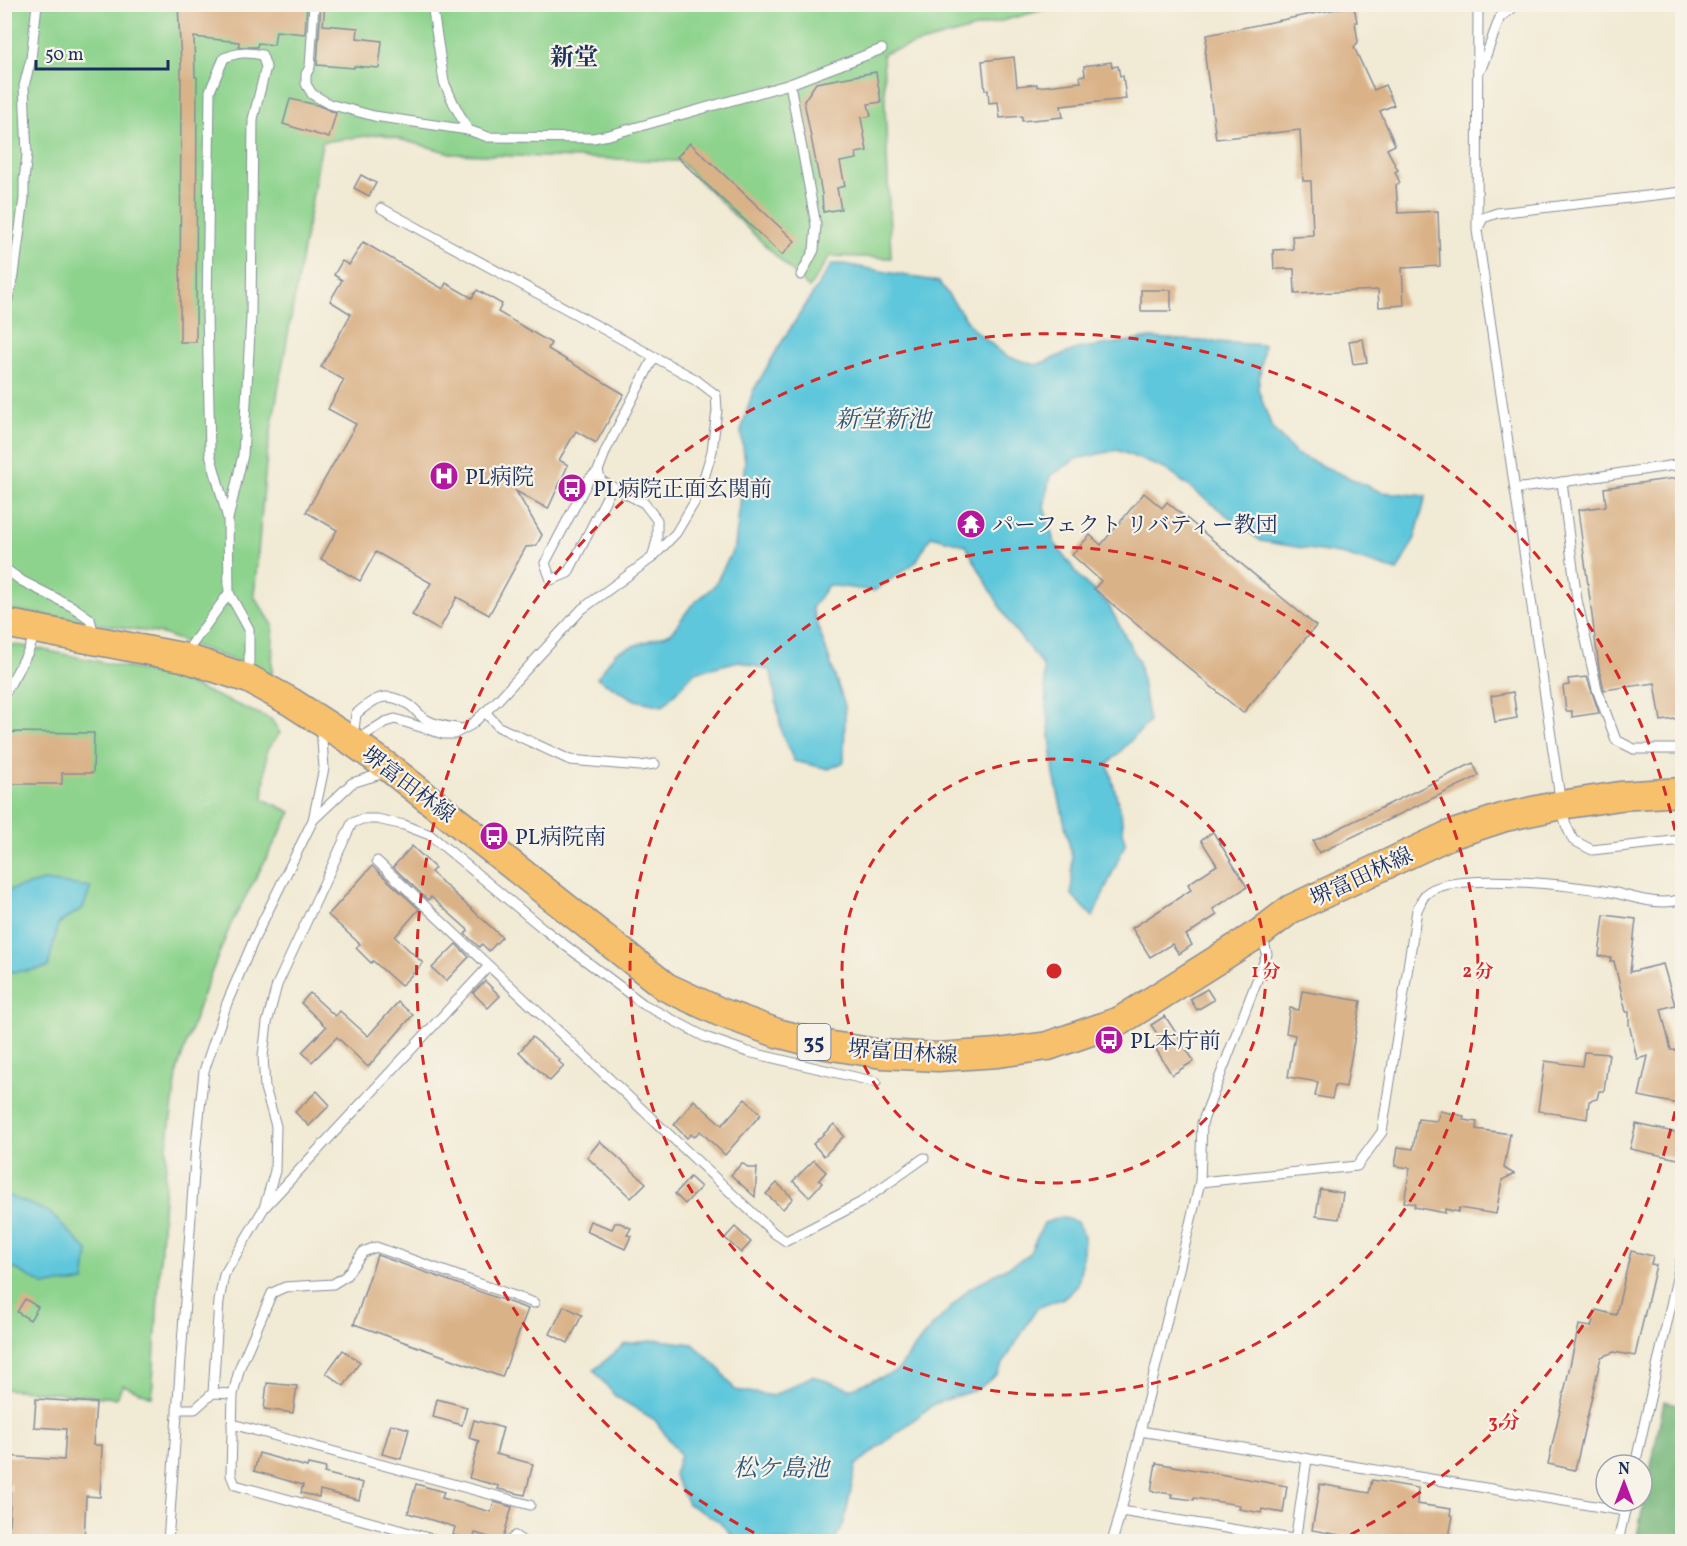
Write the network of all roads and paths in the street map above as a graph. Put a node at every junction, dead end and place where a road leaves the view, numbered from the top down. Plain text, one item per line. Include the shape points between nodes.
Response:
1 (37, 4) edge
2 (314, 4) edge
3 (432, 4) edge
4 (1478, 4) edge
5 (1518, 4) edge
6 (882, 49) dead end
7 (1478, 77) junction
8 (790, 84) junction
9 (468, 130) junction
10 (1683, 192) edge
11 (381, 208) dead end
12 (1477, 230) junction
13 (801, 275) dead end
14 (4, 313) edge
15 (654, 357) junction
16 (1683, 464) edge
17 (598, 471) junction
18 (1562, 482) junction
19 (612, 487) junction
20 (1515, 489) junction
21 (228, 519) junction
22 (652, 557) junction
23 (4, 568) edge
24 (229, 593) junction
25 (4, 623) edge
26 (37, 629) junction
27 (91, 640) junction
28 (182, 657) junction
29 (249, 679) junction
30 (4, 695) edge
31 (485, 712) junction
32 (321, 722) junction
33 (462, 729) junction
34 (353, 742) junction
35 (1683, 748) edge
36 (655, 764) dead end
37 (392, 770) junction
38 (1683, 792) edge
39 (1561, 805) junction
40 (313, 820) junction
41 (1683, 840) edge
42 (377, 861) dead end
43 (1683, 899) edge
44 (1261, 932) junction
45 (489, 966) junction
46 (876, 1082) dead end
47 (924, 1158) dead end
48 (1200, 1182) junction
49 (264, 1208) junction
50 (1683, 1256) edge
51 (534, 1303) dead end
52 (213, 1393) junction
53 (233, 1394) junction
54 (177, 1409) junction
55 (232, 1424) junction
56 (1140, 1431) junction
57 (1638, 1453) edge
58 (1307, 1459) junction
59 (1594, 1501) edge
60 (530, 1505) dead end
61 (1122, 1511) junction
62 (1624, 1513) edge
63 (1295, 1540) edge
64 (168, 1542) edge
65 (443, 1542) edge
66 (508, 1542) edge
67 (524, 1542) edge
68 (1112, 1542) edge
69 (1311, 1542) edge
70 (1618, 1542) edge

1 - 14 lane via 24,86 24,198 14,274
2 - 9 lane via 310,67 306,74 312,94 328,104 374,117
3 - 9 lane via 444,82
4 - 7 lane
5 - 7 lane via 1500,17
6 - 8 lane
7 - 12 lane
8 - 9 lane via 593,138 488,137
8 - 13 lane via 816,225 814,250
10 - 12 lane via 1497,213 1482,218
11 - 15 lane
12 - 20 lane
15 - 17 lane
15 - 22 lane via 716,395 717,410 712,451 694,503 676,533
16 - 18 lane
17 - 19 lane via 601,481
17 - 19 lane via 589,479 545,564 551,580 568,573
18 - 20 lane
18 - 35 lane via 1577,600 1597,689 1616,740 1634,749
19 - 22 lane via 644,503 657,520
20 - 39 lane
21 - 21 lane via 210,454 210,91 224,58 247,52 262,55 266,67 254,119 251,316 243,456
21 - 24 lane
22 - 31 lane via 582,609
23 - 27 lane via 90,619
24 - 28 lane
24 - 29 lane via 249,628
25 - 26 main road, 堺富田林線 / 35
26 - 27 main road, 堺富田林線 / 35
26 - 30 lane
27 - 28 main road, 堺富田林線 / 35
28 - 29 main road, 堺富田林線 / 35
29 - 32 main road, 堺富田林線 / 35
31 - 33 lane
31 - 36 lane via 499,727 570,760
32 - 34 main road, 堺富田林線 / 35
32 - 40 lane via 324,768
33 - 34 lane via 443,734 394,719
33 - 34 lane via 425,719 410,706 388,697 373,699 356,714
34 - 37 main road, 堺富田林線 / 35
37 - 40 lane via 352,783
37 - 44 main road, 堺富田林線 / 35 via 666,987 777,1034 820,1044 882,1054 938,1057 1048,1046 1120,1020
38 - 39 main road, 堺富田林線 / 35
39 - 41 lane via 1573,840 1592,850
39 - 44 main road, 堺富田林線 / 35 via 1505,817 1447,836 1291,909
40 - 54 lane via 255,937 204,1071 195,1145
42 - 45 lane
43 - 48 lane via 1650,902 1541,882 1442,885 1426,893 1417,910 1382,1132 1357,1166
44 - 48 lane via 1267,954 1202,1123
45 - 47 lane via 786,1241 860,1203
45 - 49 lane
46 - 49 lane via 748,1052 705,1037 643,1004 430,835 404,825 362,819 352,823 277,985 267,1023 263,1056 276,1126 275,1171
48 - 56 lane
49 - 52 lane via 224,1275
50 - 57 lane
51 - 53 lane via 376,1247 363,1252 346,1276 333,1284 285,1287 273,1293 240,1367
52 - 53 lane
52 - 54 lane via 195,1409
53 - 55 lane
54 - 64 lane
55 - 60 lane
55 - 65 lane via 231,1475 235,1485
56 - 58 lane
56 - 61 lane
58 - 59 lane
58 - 63 lane
61 - 63 lane
61 - 68 lane
62 - 70 lane
63 - 69 lane
66 - 67 lane via 515,1536

